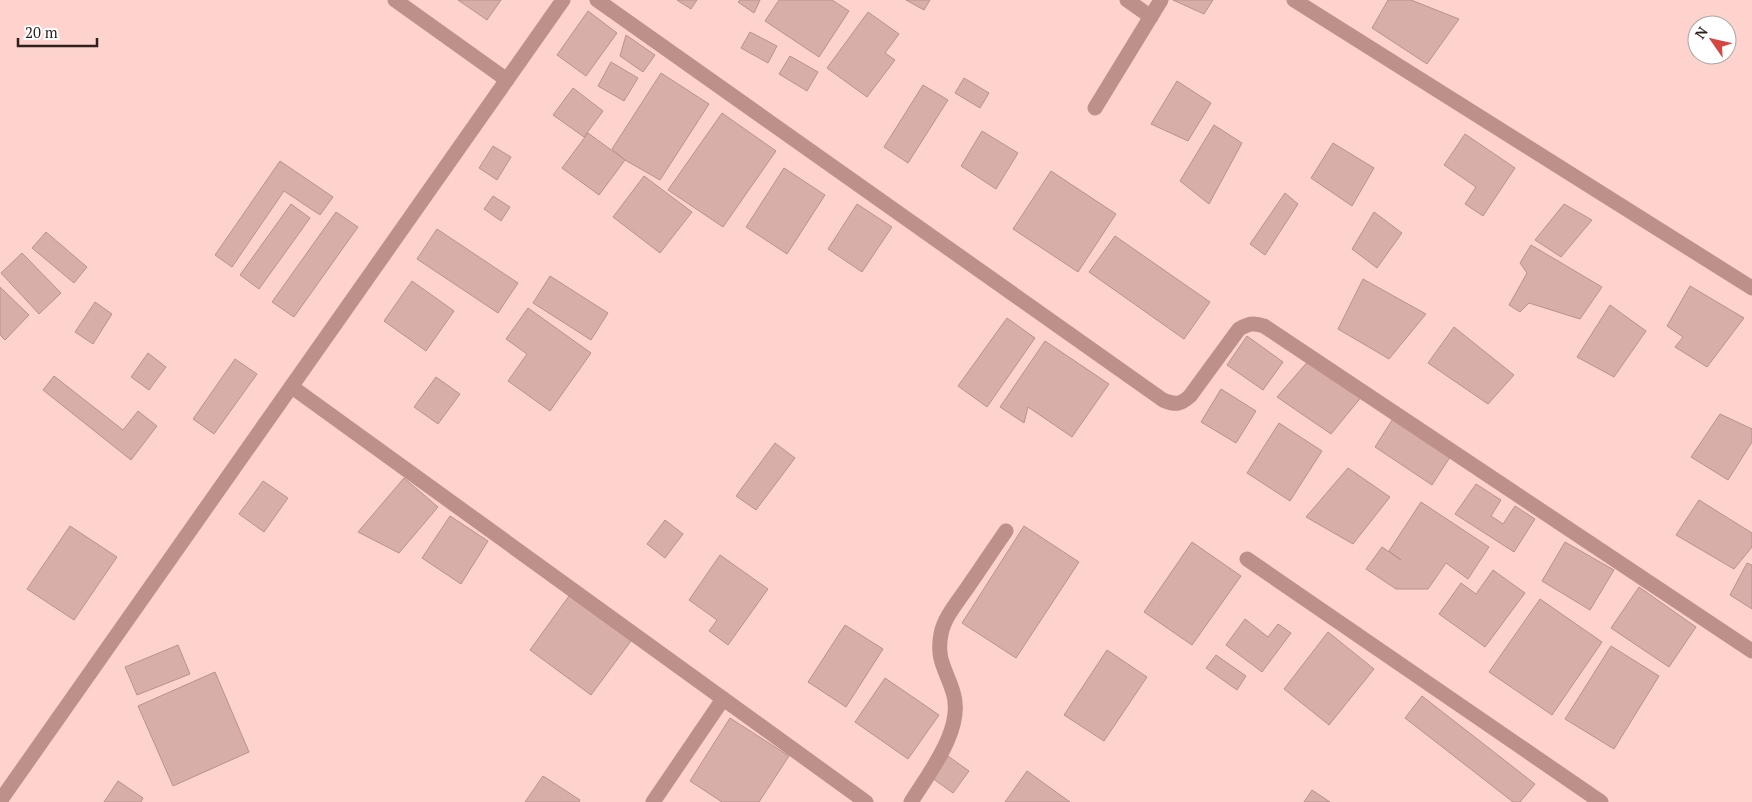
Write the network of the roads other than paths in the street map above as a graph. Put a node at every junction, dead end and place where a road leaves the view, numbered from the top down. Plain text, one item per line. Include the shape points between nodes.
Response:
1 (395, 0) edge
2 (563, 0) edge
3 (598, 0) edge
4 (1127, 0) edge
5 (1161, 0) edge
6 (1294, 0) edge
7 (1151, 17) junction
8 (507, 80) junction
9 (1095, 108) dead end
10 (1752, 288) edge
11 (292, 387) junction
12 (1006, 531) dead end
13 (1247, 559) dead end
14 (1752, 651) edge
15 (723, 698) junction
16 (0, 801) edge
17 (653, 802) edge
18 (866, 802) edge
19 (911, 802) edge
20 (1601, 802) edge

1 - 8 street
2 - 8 street
3 - 14 street via 1163,400 1182,403 1239,329 1255,323 1264,326
4 - 7 street
5 - 7 street
6 - 10 street
7 - 9 street
8 - 11 street
11 - 15 street
11 - 16 street
12 - 19 street via 949,614 941,632 941,663 954,693 955,713 942,750
13 - 20 street
15 - 17 street
15 - 18 street

